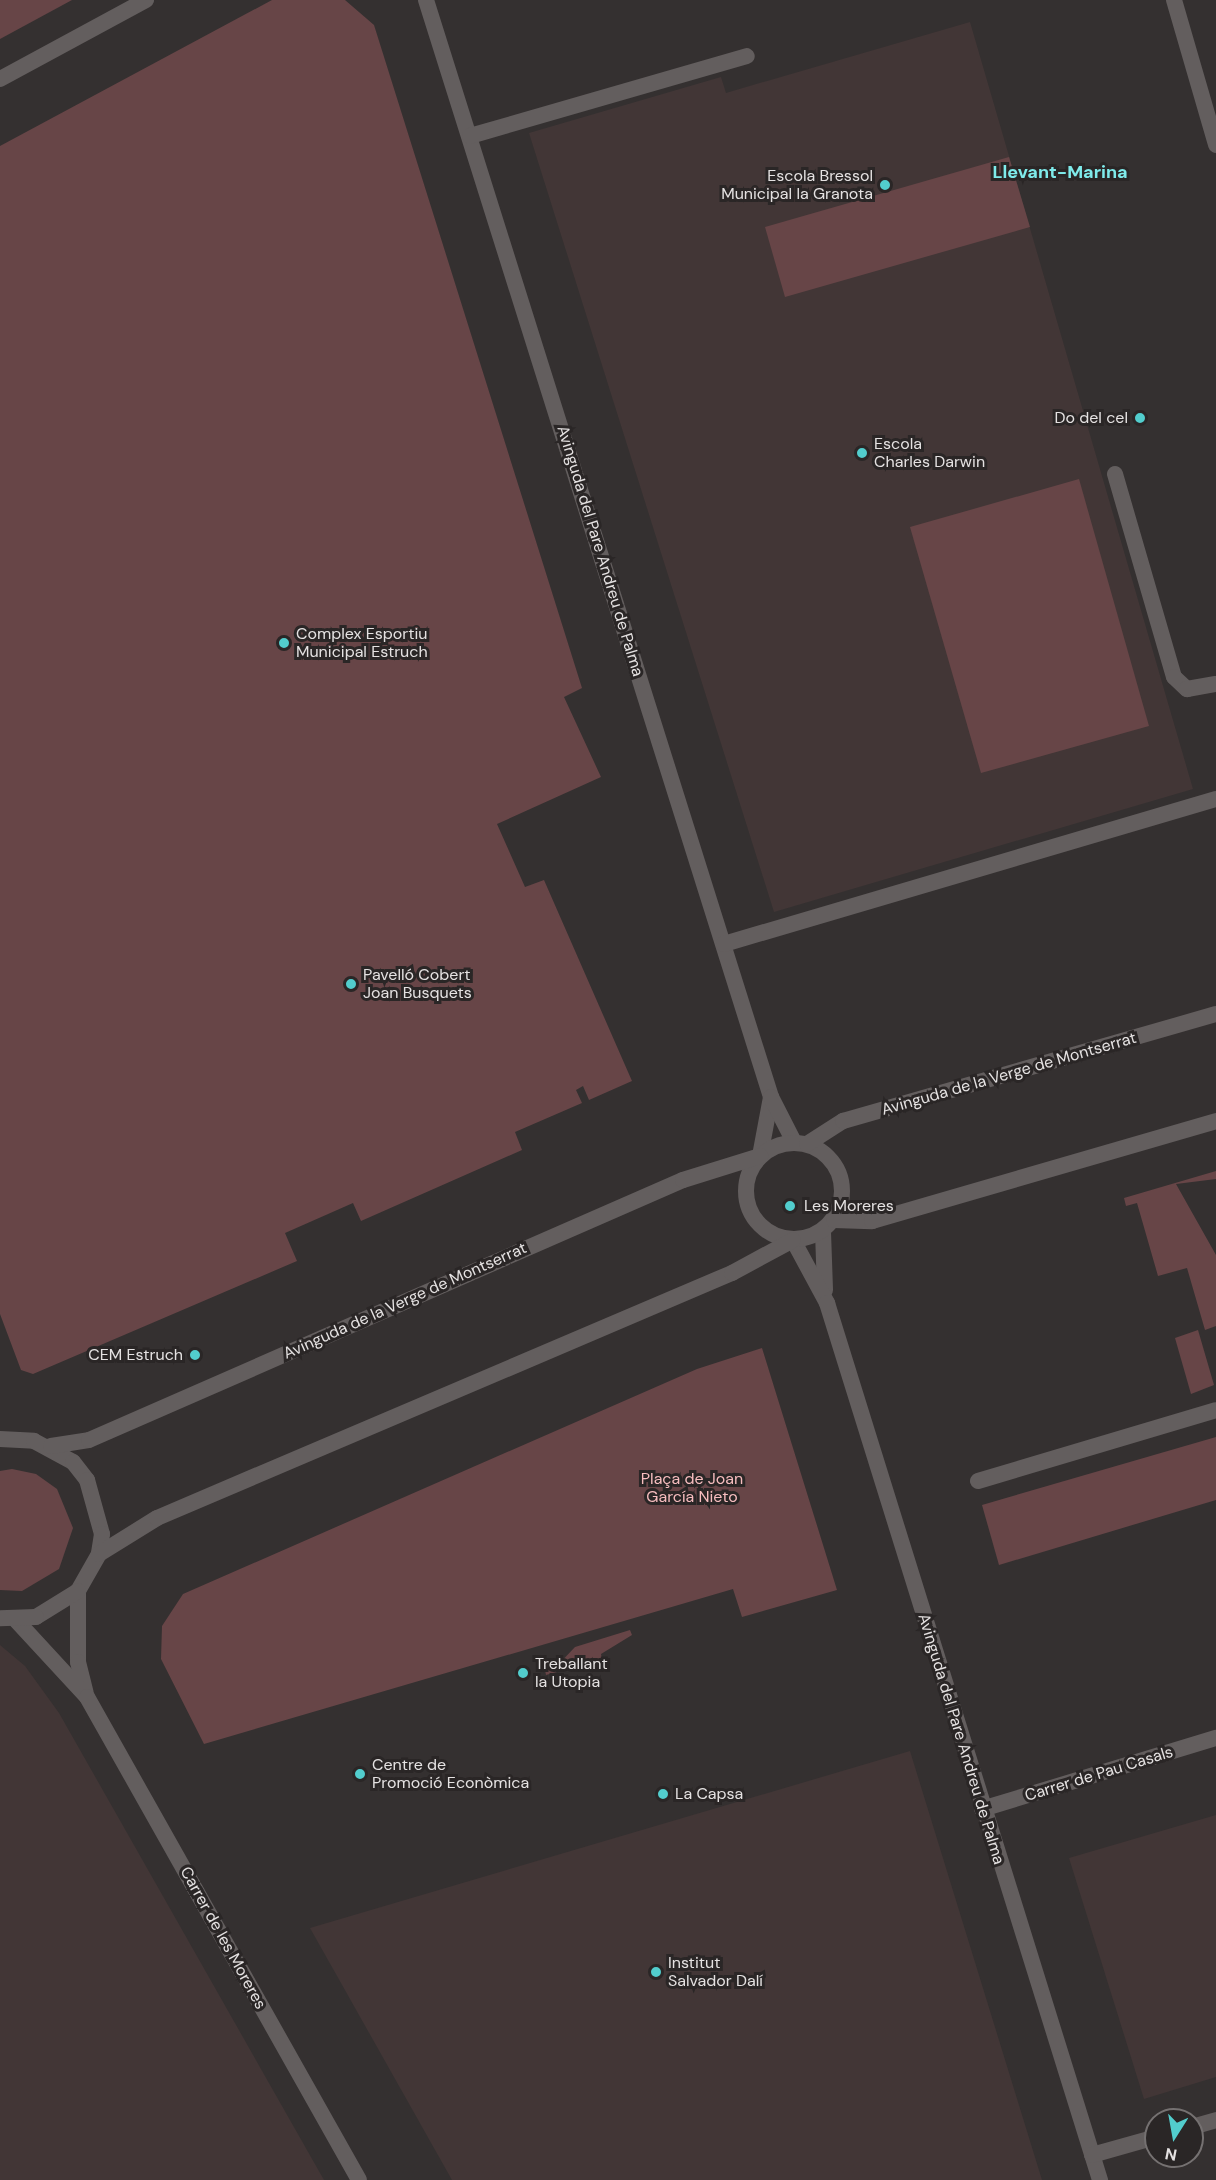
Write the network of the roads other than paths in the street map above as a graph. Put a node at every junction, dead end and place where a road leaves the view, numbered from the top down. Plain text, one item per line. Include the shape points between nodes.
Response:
1 (146, 0) edge
2 (1174, 0) edge
3 (428, 2) edge
4 (747, 56) dead end
5 (0, 79) edge
6 (470, 136) junction
7 (1216, 145) edge
8 (1115, 474) dead end
9 (1216, 684) edge
10 (1216, 799) edge
11 (723, 944) junction
12 (1216, 1014) edge
13 (771, 1097) junction
14 (1216, 1121) edge
15 (800, 1143) junction
16 (760, 1156) junction
17 (829, 1226) junction
18 (793, 1240) junction
19 (825, 1297) junction
20 (1216, 1410) edge
21 (0, 1439) edge
22 (51, 1446) junction
23 (978, 1481) dead end
24 (99, 1554) junction
25 (78, 1591) junction
26 (7, 1618) edge
27 (87, 1697) junction
28 (1216, 1738) edge
29 (982, 1809) junction
30 (1144, 2140) edge
31 (1092, 2155) junction
32 (359, 2180) edge
33 (1100, 2180) edge

1 - 5 street
2 - 7 street
3 - 6 street, Avinguda del Pare Andreu de Palma
4 - 6 street
6 - 11 street, Avinguda del Pare Andreu de Palma
8 - 9 street via 1174,677 1187,689
10 - 11 street
11 - 13 street, Avinguda del Pare Andreu de Palma
12 - 15 street, Avinguda de la Verge de Montserrat via 843,1121
13 - 15 street, Avinguda del Pare Andreu de Palma
13 - 16 street, Avinguda del Pare Andreu de Palma
14 - 17 street via 880,1219
15 - 16 street
15 - 17 street via 834,1162 841,1178 842,1198
16 - 18 street via 746,1184 746,1201 763,1228
16 - 22 street, Avinguda de la Verge de Montserrat via 683,1180 89,1440
17 - 18 street
17 - 19 street, Avinguda del Pare Andreu de Palma
18 - 19 street, Avinguda del Pare Andreu de Palma
18 - 24 street via 732,1273 157,1518
19 - 29 street, Avinguda del Pare Andreu de Palma
20 - 23 street
21 - 22 street, Avinguda de la Verge de Montserrat
22 - 24 street via 87,1480 100,1514
24 - 25 street
25 - 26 street via 36,1617
25 - 27 street, Carrer de les Moreres via 78,1662
26 - 27 street, Carrer de les Moreres
27 - 32 street, Carrer de les Moreres
28 - 29 street, Carrer de Pau Casals
29 - 31 street, Avinguda del Pare Andreu de Palma
30 - 31 street
31 - 33 street, Avinguda del Pare Andreu de Palma

